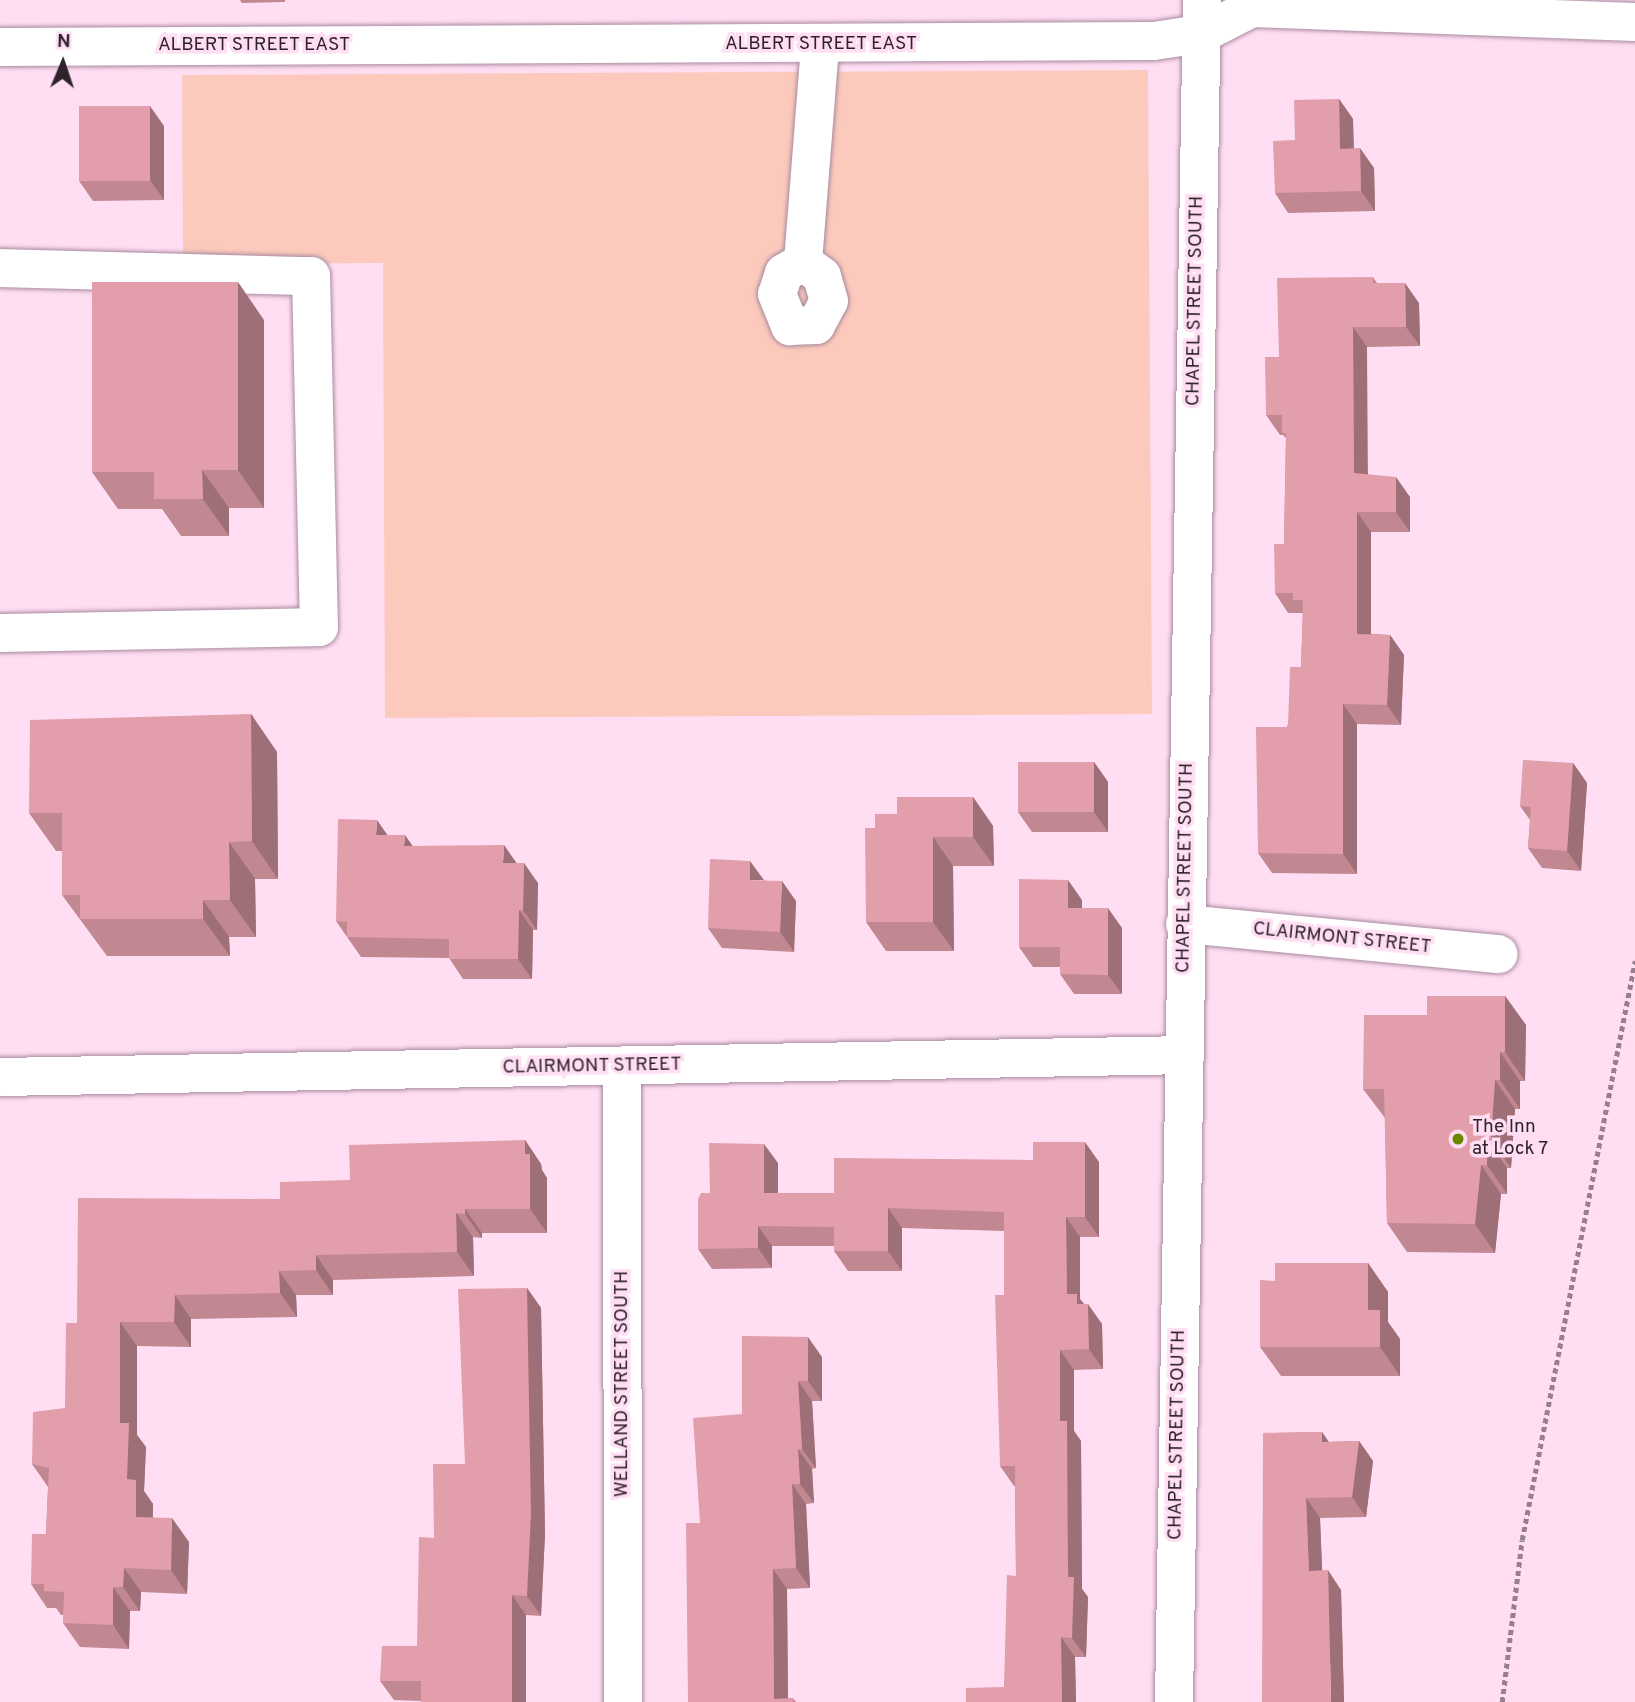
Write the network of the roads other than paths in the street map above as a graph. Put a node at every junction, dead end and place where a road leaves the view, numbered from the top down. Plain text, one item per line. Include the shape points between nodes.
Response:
1 (1201, 17) edge
2 (1635, 22) edge
3 (820, 45) junction
4 (0, 47) edge
5 (803, 262) dead end
6 (0, 268) edge
7 (0, 634) edge
8 (1185, 924) junction
9 (1499, 954) dead end
10 (1184, 1055) junction
11 (622, 1066) junction
12 (0, 1077) edge
13 (623, 1702) edge
14 (1174, 1702) edge

1 - 2 street, ALBERT STREET EAST via 1252,8
1 - 3 street, ALBERT STREET EAST via 1154,41
1 - 8 street, CHAPEL STREET SOUTH
3 - 4 street, ALBERT STREET EAST
3 - 5 street
6 - 7 street via 311,276 318,627
8 - 9 street, CLAIRMONT STREET
8 - 10 street, CHAPEL STREET SOUTH
10 - 11 street, CLAIRMONT STREET
10 - 14 street, CHAPEL STREET SOUTH
11 - 12 street, CLAIRMONT STREET
11 - 13 street, WELLAND STREET SOUTH

